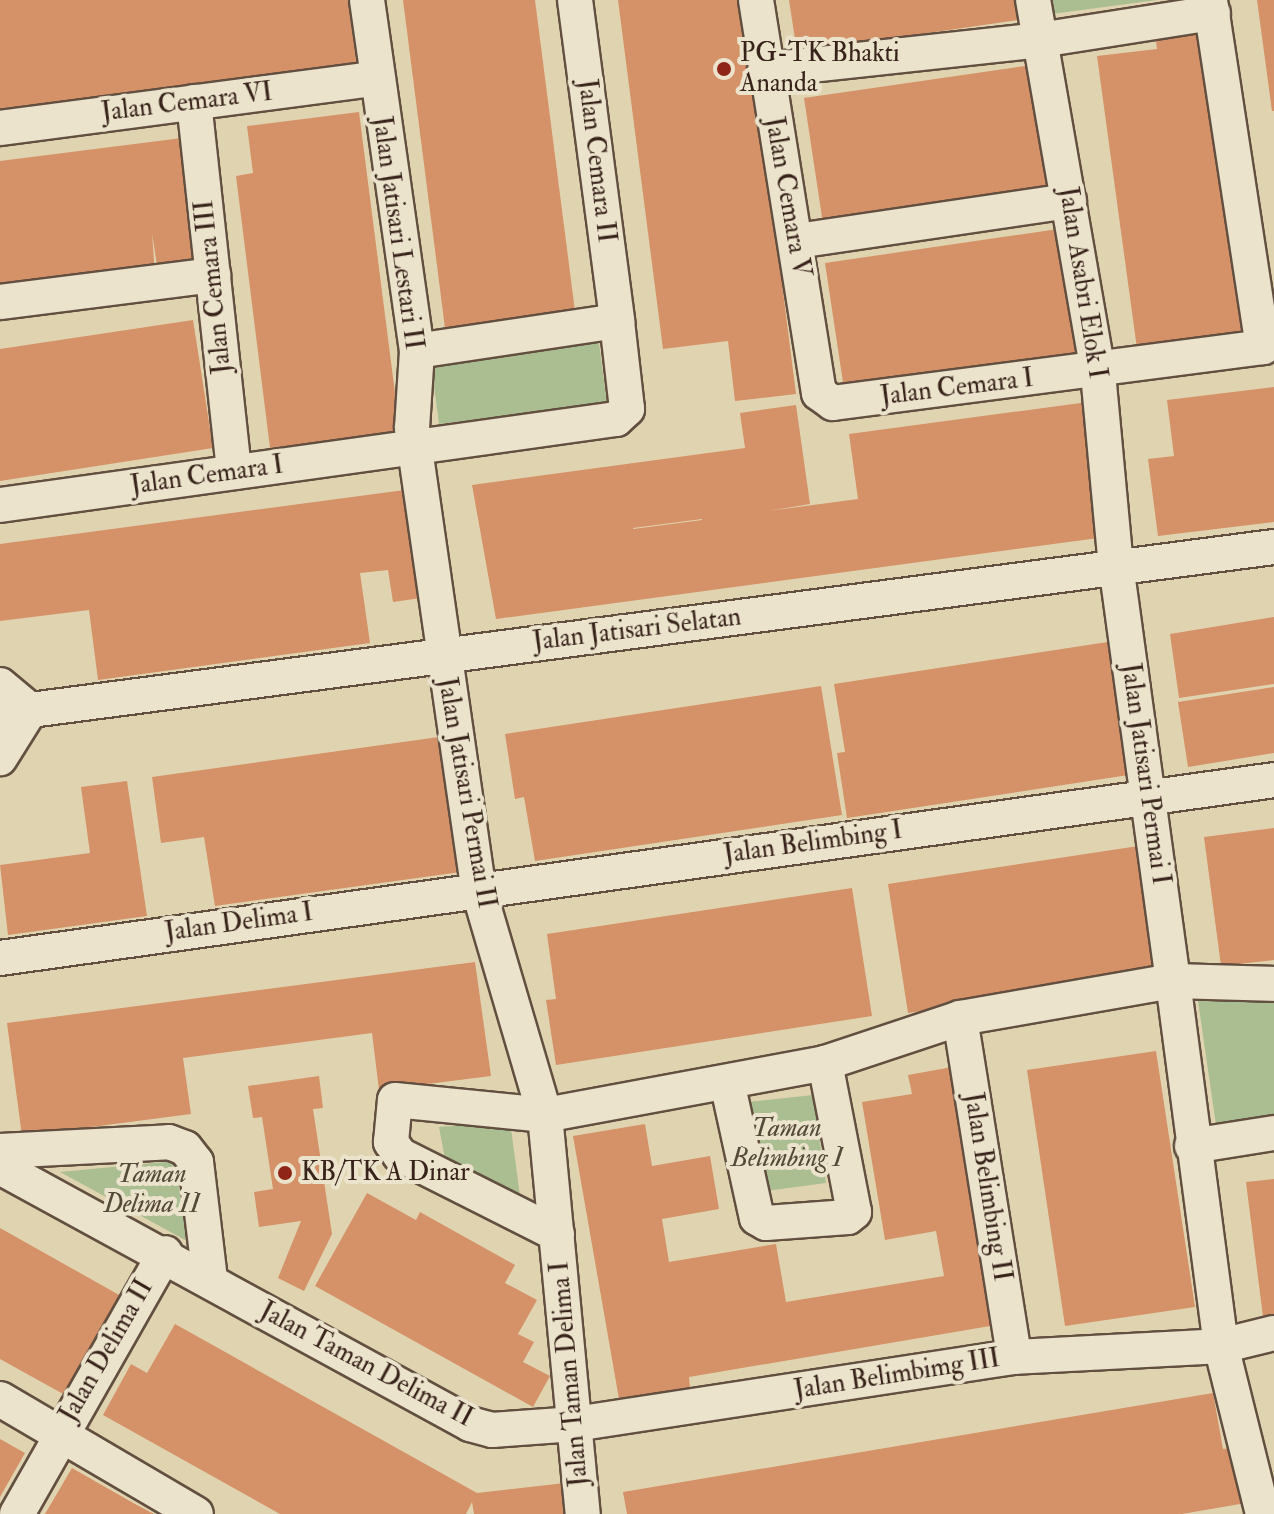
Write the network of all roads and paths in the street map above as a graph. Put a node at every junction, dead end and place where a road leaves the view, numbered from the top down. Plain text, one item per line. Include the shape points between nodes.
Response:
1 (367, 0) edge
2 (575, 0) edge
3 (756, 0) edge
4 (1033, 0) edge
5 (1212, 6) edge
6 (1040, 40) junction
7 (765, 70) junction
8 (374, 79) junction
9 (194, 102) junction
10 (0, 128) edge
11 (1069, 201) junction
12 (797, 241) junction
13 (1261, 259) edge
14 (213, 275) junction
15 (0, 302) edge
16 (617, 321) junction
17 (1268, 346) edge
18 (417, 351) junction
19 (1098, 372) junction
20 (819, 393) joint
21 (414, 444) junction
22 (234, 472) junction
23 (0, 505) edge
24 (1274, 547) edge
25 (1116, 567) junction
26 (442, 656) junction
27 (0, 685) edge
28 (15, 712) edge
29 (0, 758) edge
30 (1274, 780) edge
31 (1148, 797) junction
32 (478, 888) junction
33 (0, 958) edge
34 (1173, 981) junction
35 (1274, 984) edge
36 (960, 1018) junction
37 (825, 1063) junction
38 (727, 1082) junction
39 (545, 1115) junction
40 (1274, 1133) edge
41 (1192, 1146) junction
42 (0, 1151) edge
43 (0, 1167) edge
44 (557, 1234) junction
45 (165, 1253) junction
46 (210, 1280) junction
47 (1274, 1333) edge
48 (1221, 1346) junction
49 (1014, 1357) junction
50 (0, 1399) edge
51 (575, 1424) junction
52 (57, 1436) junction
53 (17, 1514) edge
54 (196, 1514) edge
55 (583, 1514) edge
56 (1263, 1514) edge

1 - 8 street, Jalan Jatisari Lestari II
2 - 16 street, Jalan Cemara II
3 - 7 street, Jalan Cemara V
4 - 6 street, Jalan Asabri Elok I
5 - 6 street
5 - 13 street
6 - 7 street
6 - 11 street, Jalan Asabri Elok I
7 - 12 street, Jalan Cemara V
8 - 9 street, Jalan Cemara VI
8 - 18 street, Jalan Jatisari Lestari II
9 - 10 street, Jalan Cemara VI
9 - 14 street, Jalan Cemara III
11 - 12 street
11 - 19 street, Jalan Asabri Elok I
12 - 20 street, Jalan Cemara V
13 - 17 street
14 - 15 street
14 - 22 street, Jalan Cemara III
16 - 18 street
16 - 21 street, Jalan Cemara II via 627,409 623,415
17 - 19 street, Jalan Cemara I
18 - 21 street, Jalan Jatisari Lestari II
19 - 20 street, Jalan Cemara I via 833,403
19 - 25 street, Jalan Asabri Elok I
21 - 22 street, Jalan Cemara I
21 - 26 street, Jalan Jatisari Lestari II
22 - 23 street, Jalan Cemara I
24 - 25 street, Jalan Jatisari Selatan
25 - 26 street, Jalan Jatisari Selatan
25 - 31 street, Jalan Jatisari Permai I
26 - 28 street, Jalan Jatisari Selatan
26 - 32 street, Jalan Jatisari Permai II
27 - 28 street
28 - 29 street
30 - 31 street, Jalan Belimbing I
31 - 32 street, Jalan Belimbing I
31 - 34 street, Jalan Jatisari Permai I
32 - 33 street, Jalan Delima I
32 - 39 street, Jalan Jatisari Permai II
34 - 35 street
34 - 36 street
34 - 41 street, Jalan Jatisari Permai I
36 - 37 street
36 - 49 street, Jalan Belimbing II
37 - 38 street
37 - 38 street via 854,1212 848,1217 766,1223 757,1218
38 - 39 street
39 - 44 street, Jalan Taman Delima I
39 - 44 street, Jalan Taman Delima I via 399,1098 393,1104 391,1142 400,1155
40 - 41 street
41 - 48 street, Jalan Jatisari Permai I
42 - 46 street via 169,1142 185,1148 196,1162
43 - 45 street, Jalan Taman Delima II
44 - 51 street, Jalan Taman Delima I
45 - 46 street, Jalan Taman Delima II
45 - 52 street, Jalan Delima II
46 - 51 street, Jalan Taman Delima II via 470,1424 492,1430
47 - 48 street, Jalan Belimbimg III
48 - 49 street, Jalan Belimbimg III
48 - 56 street, Jalan Jatisari Permai I
49 - 51 street, Jalan Belimbimg III
50 - 52 street
51 - 55 street, Jalan Taman Delima I
52 - 53 street
52 - 54 street, Jalan Delima II

